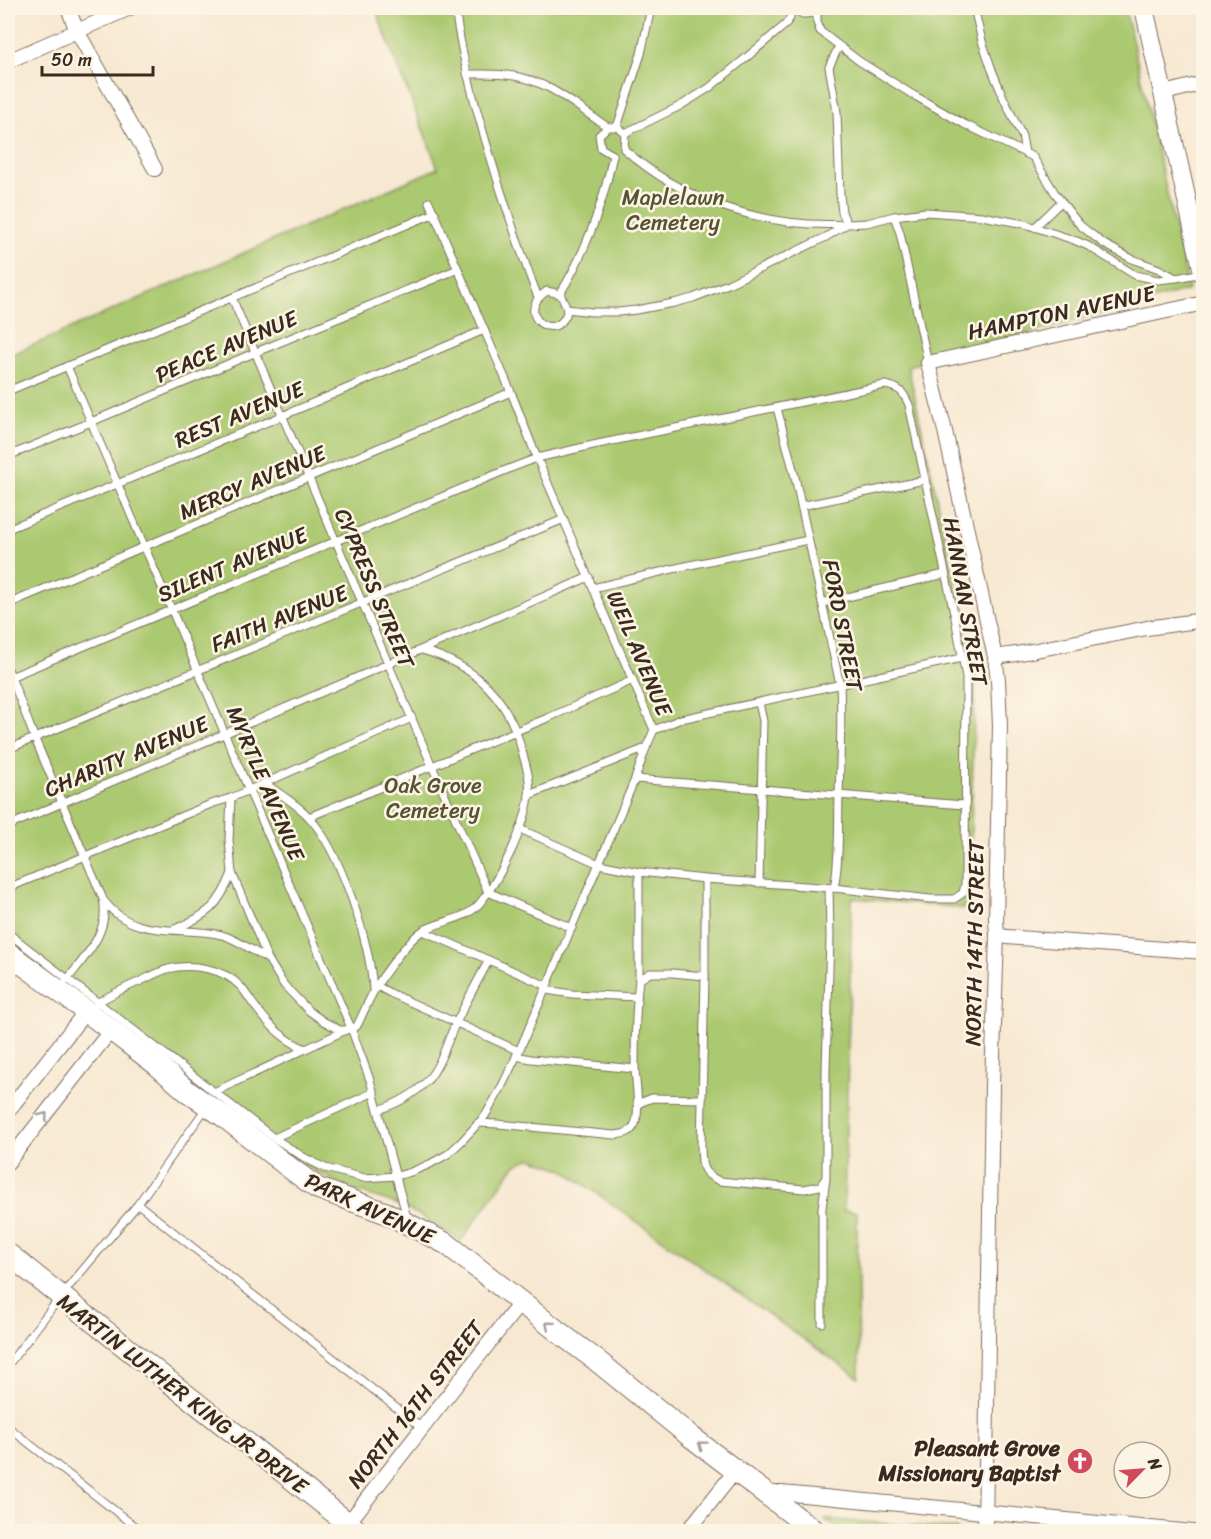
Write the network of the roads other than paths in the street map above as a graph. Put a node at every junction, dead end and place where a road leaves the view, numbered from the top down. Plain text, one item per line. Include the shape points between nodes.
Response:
1 (68, 8) edge
2 (130, 8) edge
3 (455, 8) edge
4 (651, 8) edge
5 (791, 8) edge
6 (974, 8) edge
7 (1144, 8) edge
8 (817, 9) edge
9 (803, 14) junction
10 (790, 18) junction
11 (77, 31) junction
12 (839, 46) junction
13 (8, 61) edge
14 (467, 74) junction
15 (1203, 83) edge
16 (1164, 93) junction
17 (608, 127) junction
18 (617, 127) junction
19 (625, 134) junction
20 (624, 149) junction
21 (1025, 153) junction
22 (613, 155) junction
23 (154, 169) dead end
24 (429, 202) dead end
25 (1061, 202) junction
26 (435, 213) junction
27 (894, 216) junction
28 (847, 224) junction
29 (1035, 227) junction
30 (458, 269) junction
31 (1203, 275) edge
32 (1176, 278) junction
33 (560, 294) junction
34 (538, 297) junction
35 (232, 298) junction
36 (1203, 303) edge
37 (567, 309) junction
38 (484, 330) junction
39 (254, 353) junction
40 (928, 363) junction
41 (67, 366) junction
42 (8, 391) edge
43 (511, 392) junction
44 (902, 392) joint
45 (777, 408) junction
46 (282, 416) junction
47 (92, 423) junction
48 (8, 456) edge
49 (537, 458) junction
50 (308, 478) junction
51 (925, 480) junction
52 (117, 483) junction
53 (801, 506) junction
54 (564, 519) junction
55 (8, 529) edge
56 (335, 540) junction
57 (808, 540) junction
58 (145, 547) junction
59 (945, 573) junction
60 (589, 577) junction
61 (593, 588) junction
62 (362, 603) junction
63 (822, 603) junction
64 (8, 604) edge
65 (171, 609) junction
66 (1203, 620) edge
67 (422, 650) junction
68 (995, 657) junction
69 (962, 658) junction
70 (388, 664) junction
71 (198, 671) junction
72 (9, 674) edge
73 (633, 680) junction
74 (840, 685) junction
75 (759, 703) junction
76 (412, 718) junction
77 (517, 730) junction
78 (654, 730) junction
79 (224, 733) junction
80 (35, 739) junction
81 (646, 748) junction
82 (8, 749) edge
83 (432, 766) junction
84 (635, 779) junction
85 (264, 783) junction
86 (249, 789) junction
87 (762, 789) junction
88 (529, 795) junction
89 (839, 795) junction
90 (231, 798) junction
91 (62, 802) junction
92 (964, 805) junction
93 (309, 818) junction
94 (8, 826) edge
95 (520, 829) junction
96 (84, 855) junction
97 (599, 864) junction
98 (639, 872) junction
99 (232, 873) junction
100 (705, 879) junction
101 (759, 883) junction
102 (8, 888) edge
103 (831, 888) junction
104 (488, 892) junction
105 (103, 899) junction
106 (572, 928) junction
107 (172, 930) junction
108 (423, 931) junction
109 (8, 933) edge
110 (997, 935) junction
111 (1203, 952) edge
112 (8, 953) edge
113 (268, 959) junction
114 (489, 960) junction
115 (705, 976) junction
116 (67, 980) junction
117 (639, 980) junction
118 (546, 988) junction
119 (375, 989) junction
120 (637, 997) junction
121 (92, 1007) junction
122 (456, 1023) junction
123 (348, 1029) junction
124 (111, 1030) junction
125 (306, 1049) junction
126 (518, 1053) junction
127 (635, 1069) junction
128 (374, 1092) junction
129 (211, 1099) junction
130 (702, 1099) junction
131 (637, 1104) junction
132 (379, 1110) junction
133 (8, 1111) edge
134 (478, 1123) junction
135 (274, 1138) junction
136 (8, 1162) edge
137 (397, 1176) junction
138 (826, 1179) junction
139 (138, 1204) junction
140 (408, 1223) junction
141 (8, 1254) edge
142 (61, 1296) junction
143 (521, 1302) junction
144 (822, 1323) dead end
145 (8, 1365) edge
146 (8, 1427) edge
147 (423, 1429) junction
148 (736, 1470) junction
149 (766, 1493) junction
150 (986, 1513) junction
151 (349, 1529) edge
152 (142, 1532) edge
153 (687, 1532) edge
154 (816, 1532) edge
155 (985, 1532) edge
156 (1193, 1532) edge

1 - 11 street
2 - 11 street
3 - 14 lane
4 - 18 lane via 641,54
5 - 9 lane
5 - 10 lane
6 - 21 lane via 992,70 1022,136
7 - 16 main road
8 - 9 lane
8 - 12 lane via 820,32
9 - 10 lane
10 - 19 lane via 695,97
11 - 13 street
11 - 23 street
12 - 21 lane via 910,93
12 - 28 lane via 829,67 837,112 840,195
14 - 17 lane via 528,78 567,98
14 - 34 lane via 511,224
15 - 16 street
16 - 31 main road
17 - 18 lane
17 - 22 lane via 599,135 601,148
18 - 19 lane
19 - 20 lane
20 - 22 lane
20 - 28 lane via 672,183 734,210 766,218
21 - 25 lane via 1033,157
22 - 33 lane via 595,223
24 - 26 lane, WEIL AVENUE
25 - 29 lane
25 - 32 lane via 1081,226 1104,244
26 - 30 lane, WEIL AVENUE
26 - 35 lane
27 - 28 lane
27 - 29 lane via 954,213
27 - 40 lane
28 - 37 lane via 753,273 693,298 636,310
29 - 32 lane via 1088,246 1135,275 1158,280
30 - 38 lane, WEIL AVENUE
30 - 39 lane, PEACE AVENUE
31 - 32 lane
33 - 34 lane via 547,291
33 - 37 lane
34 - 37 lane via 533,309 541,324 559,324
35 - 39 lane, CYPRESS STREET
35 - 41 lane
36 - 40 street, HAMPTON AVENUE
38 - 43 lane, WEIL AVENUE
38 - 46 lane, REST AVENUE
39 - 46 lane, CYPRESS STREET
39 - 47 lane, PEACE AVENUE
40 - 68 street, NORTH 14TH STREET
41 - 42 lane
41 - 47 lane, MYRTLE AVENUE
43 - 49 lane, WEIL AVENUE
43 - 50 lane, MERCY AVENUE
44 - 45 lane, SILENT AVENUE via 885,386
44 - 51 lane, HANNAN STREET via 909,405
45 - 49 lane, SILENT AVENUE
45 - 53 lane, FORD STREET
46 - 50 lane, CYPRESS STREET
46 - 52 lane, REST AVENUE
47 - 48 lane, PEACE AVENUE
47 - 52 lane, MYRTLE AVENUE
49 - 54 lane, WEIL AVENUE
49 - 56 lane, SILENT AVENUE
50 - 56 lane, CYPRESS STREET
50 - 58 lane, MERCY AVENUE
51 - 53 lane
51 - 59 lane, HANNAN STREET
52 - 55 lane, REST AVENUE
52 - 58 lane, MYRTLE AVENUE
53 - 57 lane, FORD STREET
54 - 60 lane, WEIL AVENUE
54 - 62 lane, FAITH AVENUE
56 - 62 lane, CYPRESS STREET
56 - 65 lane, SILENT AVENUE
57 - 61 lane
57 - 63 lane, FORD STREET
58 - 64 lane, MERCY AVENUE
58 - 65 lane, MYRTLE AVENUE
59 - 63 lane
59 - 69 lane, HANNAN STREET
60 - 61 lane, WEIL AVENUE
60 - 67 lane, CHARITY AVENUE
61 - 73 lane, WEIL AVENUE
62 - 70 lane, CYPRESS STREET
62 - 71 lane, FAITH AVENUE
63 - 74 lane, FORD STREET
65 - 71 lane, MYRTLE AVENUE
65 - 72 lane, SILENT AVENUE
66 - 68 street
67 - 70 lane, CHARITY AVENUE
67 - 77 lane via 470,670 504,707
68 - 110 street, NORTH 14TH STREET via 1000,726
69 - 74 lane
69 - 92 lane, HANNAN STREET via 966,677
70 - 76 lane, CYPRESS STREET
70 - 79 lane, CHARITY AVENUE
71 - 79 lane, MYRTLE AVENUE
71 - 80 lane, FAITH AVENUE
72 - 80 lane
73 - 77 lane
73 - 78 lane, WEIL AVENUE
74 - 75 lane
74 - 89 lane, FORD STREET
75 - 78 lane via 681,719
75 - 87 lane via 763,721
76 - 83 lane, CYPRESS STREET
76 - 85 lane
77 - 83 lane
77 - 88 lane
78 - 81 lane, WEIL AVENUE
79 - 86 lane, MYRTLE AVENUE
79 - 91 lane, CHARITY AVENUE
80 - 82 lane, FAITH AVENUE
80 - 91 lane
81 - 84 lane, WEIL AVENUE
81 - 88 lane
83 - 93 lane
83 - 104 lane, CYPRESS STREET
84 - 87 lane
84 - 97 lane, WEIL AVENUE
85 - 86 lane
85 - 93 lane
86 - 90 lane
86 - 123 lane, MYRTLE AVENUE
87 - 89 lane
87 - 101 lane
88 - 95 lane
89 - 92 lane
89 - 103 lane, FORD STREET via 837,874
90 - 96 lane
90 - 99 lane
91 - 94 lane, CHARITY AVENUE
91 - 96 lane
92 - 103 lane, HANNAN STREET via 965,884 963,893 954,899
93 - 119 lane via 331,850 353,903
95 - 97 lane
95 - 104 lane
96 - 102 lane
96 - 105 lane
97 - 98 lane
97 - 106 lane, WEIL AVENUE
98 - 100 lane
98 - 117 lane
99 - 107 lane via 215,905 195,921
99 - 113 lane
100 - 101 lane
100 - 115 lane
101 - 103 lane
103 - 138 lane, FORD STREET
104 - 106 lane
104 - 108 lane via 471,912
105 - 107 lane via 119,916 138,926
105 - 116 lane via 104,920 99,937
106 - 118 lane, WEIL AVENUE
107 - 113 lane via 222,935
108 - 114 lane
108 - 119 lane
109 - 116 lane, WEIL AVENUE
110 - 111 street
110 - 150 street, NORTH 14TH STREET
112 - 121 main road, PARK AVENUE
113 - 123 lane via 284,985 309,1011 340,1030
114 - 118 lane
114 - 122 lane
115 - 117 lane via 650,973
115 - 130 lane
116 - 121 lane, WEIL AVENUE
117 - 120 lane
118 - 120 lane via 572,994
118 - 126 lane, WEIL AVENUE
119 - 122 lane
119 - 123 lane via 357,1026
120 - 127 lane
121 - 124 main road, PARK AVENUE
121 - 125 lane via 111,994 167,969 208,970 233,980 279,1034
121 - 129 lane, WEIL AVENUE
121 - 133 street
122 - 126 lane
122 - 132 lane via 426,1083
123 - 125 lane
123 - 128 lane, MYRTLE AVENUE
124 - 129 main road, PARK AVENUE
136 -> 124 street
125 - 129 lane
126 - 127 lane via 531,1059
126 - 134 lane, WEIL AVENUE via 493,1103
127 - 131 lane
128 - 132 lane, MYRTLE AVENUE
128 - 135 lane
129 - 135 lane, WEIL AVENUE
129 - 139 lane
129 - 140 main road, PARK AVENUE via 223,1116 317,1188
130 - 131 lane via 652,1098
130 - 138 lane via 702,1163 710,1177 804,1189 820,1186
131 - 134 lane via 636,1123 624,1134
132 - 137 lane, MYRTLE AVENUE
134 - 137 lane, WEIL AVENUE via 448,1154
135 - 137 lane, WEIL AVENUE via 325,1168 364,1178
137 - 140 lane, MYRTLE AVENUE
138 - 144 lane, FORD STREET via 822,1208
139 - 142 lane
139 - 147 lane
140 - 143 main road, PARK AVENUE via 447,1244
141 - 142 main road, MARTIN LUTHER KING JR DRIVE
142 - 145 lane
142 - 151 main road, MARTIN LUTHER KING JR DRIVE
143 - 147 street, NORTH 16TH STREET
148 -> 143 main road, PARK AVENUE
146 - 152 lane
147 - 151 street, NORTH 16TH STREET
148 - 149 main road, PARK AVENUE
148 - 153 street
149 - 150 street
149 - 154 main road, PARK AVENUE
150 - 155 street, NORTH 14TH STREET
150 - 156 street

